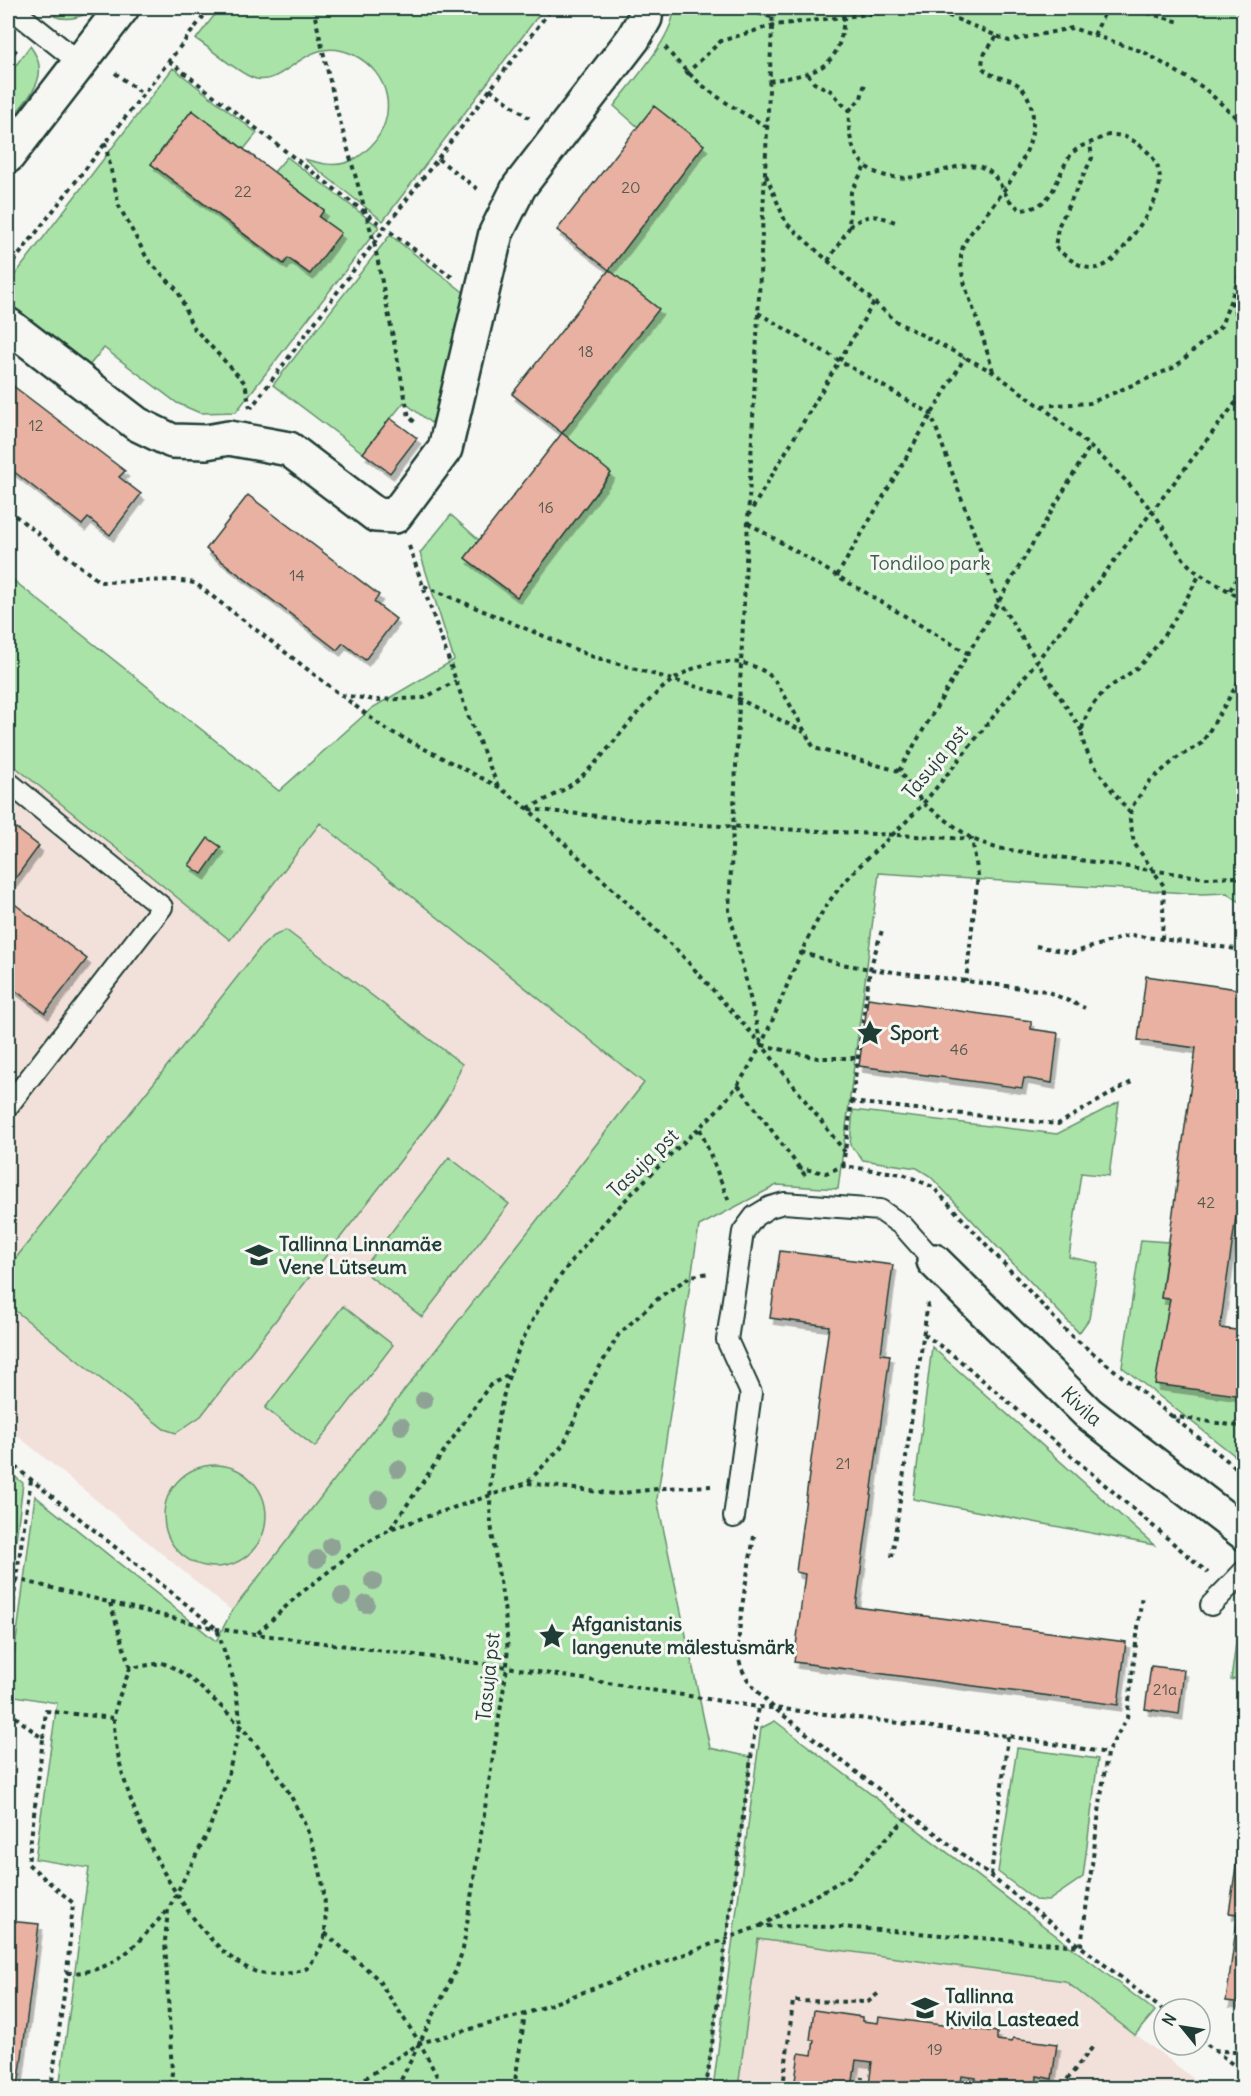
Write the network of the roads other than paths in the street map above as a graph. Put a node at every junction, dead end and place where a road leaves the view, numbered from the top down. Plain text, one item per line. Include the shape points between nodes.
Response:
1 (11, 8) edge
2 (122, 8) edge
3 (645, 13) edge
4 (80, 63) junction
5 (8, 156) edge
6 (8, 325) edge
7 (8, 782) edge
8 (8, 1106) edge
9 (934, 1262) joint
10 (734, 1517) road end
11 (1244, 1533) edge
12 (1244, 1571) edge
13 (1210, 1605) dead end

1 - 4 lane
2 - 4 street
3 - 6 street via 633,39 519,187 496,233 445,449 395,516 376,515 289,449 229,438 172,441 137,424
4 - 5 street
7 - 8 lane via 162,907
9 - 10 lane via 903,1227 880,1210 784,1203 755,1216 743,1232 727,1340 751,1393
9 - 11 street, Kivila via 1088,1413
12 - 13 lane

